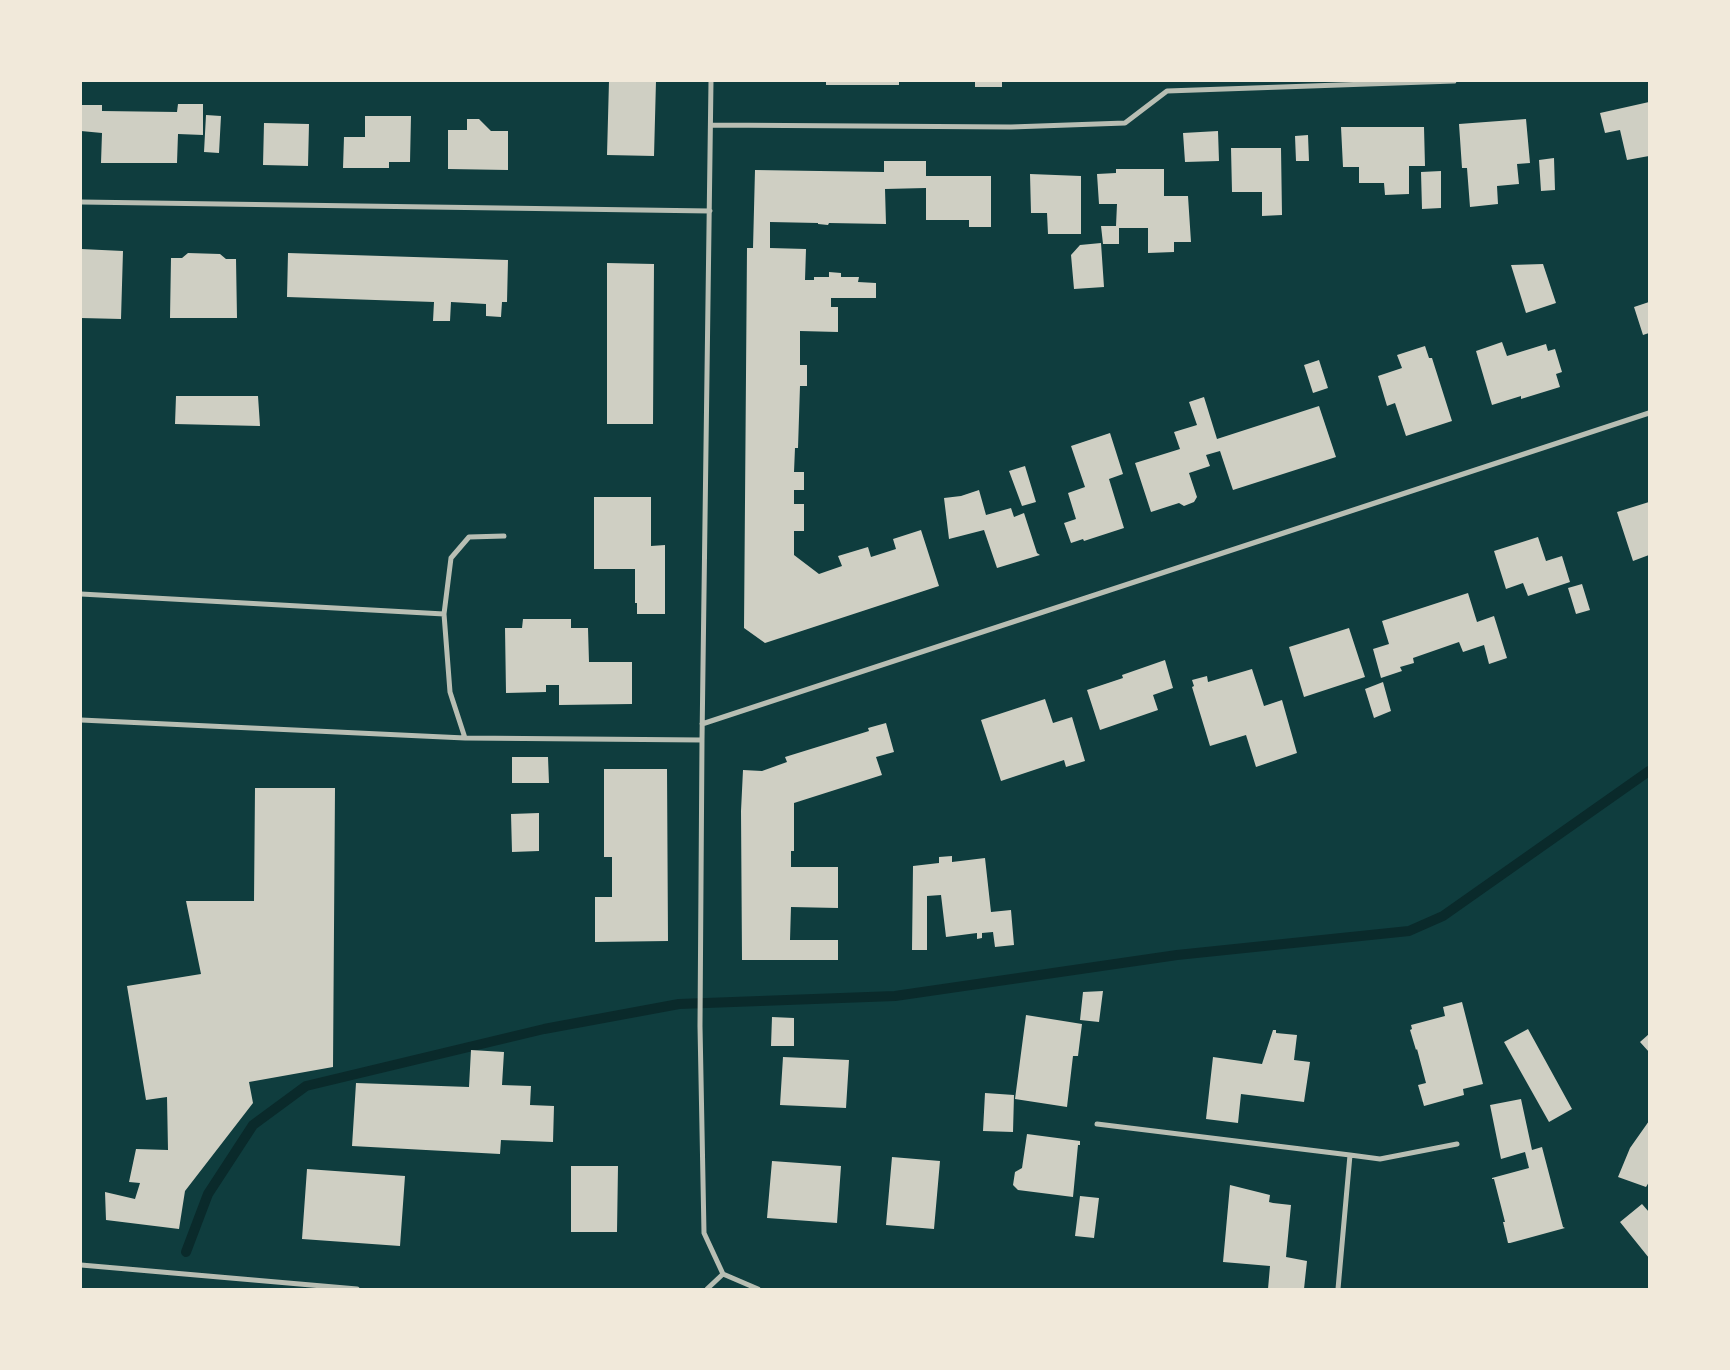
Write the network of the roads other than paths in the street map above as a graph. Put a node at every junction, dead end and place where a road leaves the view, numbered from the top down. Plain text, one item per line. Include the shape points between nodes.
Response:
1 (711, 81) edge
2 (1454, 81) edge
3 (711, 125) junction
4 (81, 202) edge
5 (710, 211) junction
6 (1649, 413) edge
7 (504, 536) dead end
8 (81, 594) edge
9 (444, 614) junction
10 (81, 720) edge
11 (702, 724) junction
12 (465, 738) junction
13 (702, 740) junction
14 (1098, 1124) dead end
15 (1457, 1144) dead end
16 (1350, 1155) junction
17 (81, 1265) edge
18 (723, 1274) junction
19 (357, 1289) edge
20 (707, 1289) edge
21 (758, 1289) edge
22 (1338, 1289) edge

1 - 3 street
2 - 3 street via 1167,91 1125,122 1011,127
3 - 5 street
4 - 5 street
5 - 11 street
6 - 11 street
7 - 9 street via 469,537 451,558
8 - 9 street
9 - 12 street via 450,692
10 - 12 street
11 - 13 street
12 - 13 street
13 - 18 street via 700,1026 704,1233
14 - 16 street
15 - 16 street via 1380,1159
16 - 22 street
17 - 19 street
18 - 20 street
18 - 21 street

